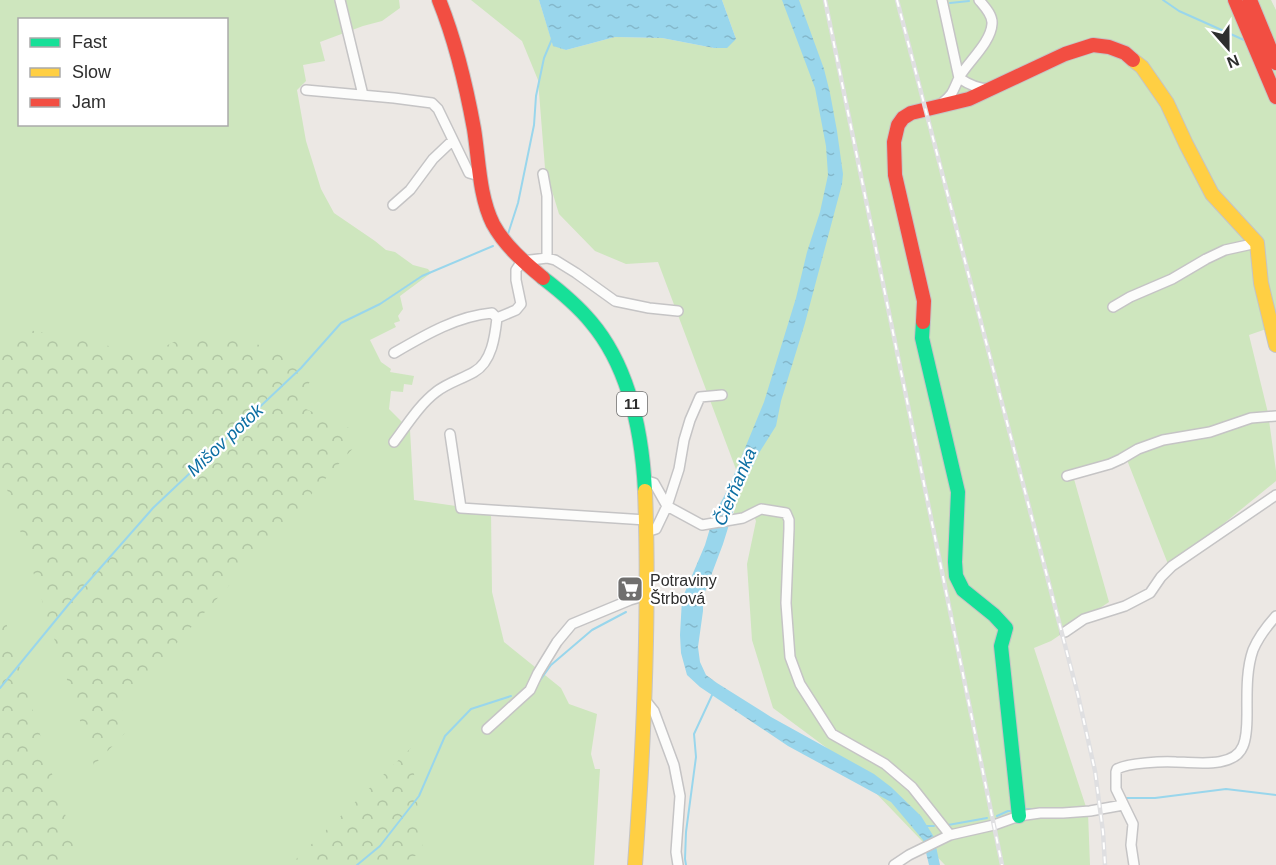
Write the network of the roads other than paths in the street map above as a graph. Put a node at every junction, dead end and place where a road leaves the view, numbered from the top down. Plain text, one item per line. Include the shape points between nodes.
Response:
1 (340, 0) edge
2 (439, 0) edge
3 (942, 0) edge
4 (979, 0) edge
5 (1234, 0) edge
6 (1250, 0) edge
7 (1276, 63) edge
8 (959, 78) junction
9 (990, 89) junction
10 (306, 90) dead end
11 (363, 95) junction
12 (1276, 97) edge
13 (940, 105) junction
14 (453, 140) junction
15 (481, 174) junction
16 (543, 174) dead end
17 (393, 205) dead end
18 (1257, 243) junction
19 (547, 258) junction
20 (522, 261) junction
21 (1113, 307) dead end
22 (678, 311) dead end
23 (1272, 311) edge
24 (497, 318) junction
25 (1276, 345) edge
26 (394, 353) dead end
27 (722, 395) dead end
28 (1276, 416) edge
29 (450, 434) dead end
30 (394, 442) dead end
31 (1067, 476) dead end
32 (644, 480) junction
33 (1276, 495) edge
34 (667, 506) junction
35 (646, 526) junction
36 (647, 596) junction
37 (1276, 616) edge
38 (1065, 632) dead end
39 (644, 699) junction
40 (488, 729) dead end
41 (1123, 806) junction
42 (1019, 816) junction
43 (950, 835) junction
44 (908, 859) edge
45 (635, 865) edge
46 (678, 865) edge
47 (894, 865) edge
48 (1134, 865) edge

1 - 11 street
2 - 15 main road, 11 via 462,70
3 - 8 street
4 - 8 street via 993,22 990,34
5 - 12 main road
6 - 7 main road
8 - 9 street
8 - 13 street via 949,98
9 - 13 main road via 969,99
9 - 18 main road via 1093,45 1125,53 1142,67 1167,103 1212,194
10 - 11 street
11 - 14 street via 432,103
13 - 42 main road via 911,113 898,125 894,142 896,175 924,301 922,338 958,492 956,576 963,590 1006,628 1001,646
14 - 15 street via 469,173
14 - 17 street
15 - 20 main road, 11 via 493,221 505,243
16 - 19 street
18 - 21 street via 1225,250
18 - 23 main road via 1261,283
19 - 20 street
19 - 22 street via 615,301
20 - 24 street via 516,270 521,304
20 - 32 main road, 11 via 577,306 608,345 633,408
23 - 25 main road
24 - 26 street via 492,313 477,314 430,332
24 - 30 street via 484,363 437,391
27 - 34 street via 700,397
28 - 31 street via 1255,417 1210,432 1163,440 1110,464
29 - 35 street via 461,508
32 - 34 street via 654,483
32 - 35 main road, 11
33 - 38 street via 1172,566 1150,592 1125,606 1084,619
34 - 35 street via 656,529
34 - 43 street via 702,525 744,518 761,508 786,513 790,657 800,684 832,734 885,764 912,787
35 - 36 main road, 11
36 - 39 main road, 11
36 - 40 street via 572,624 530,690
37 - 41 street via 1252,651 1246,729 1239,753 1213,762 1123,766 1116,772 1116,789
39 - 45 main road, 11
39 - 46 street via 654,711 674,765 680,796
41 - 42 street
41 - 48 street via 1133,824
42 - 43 street
43 - 44 street
44 - 47 street

